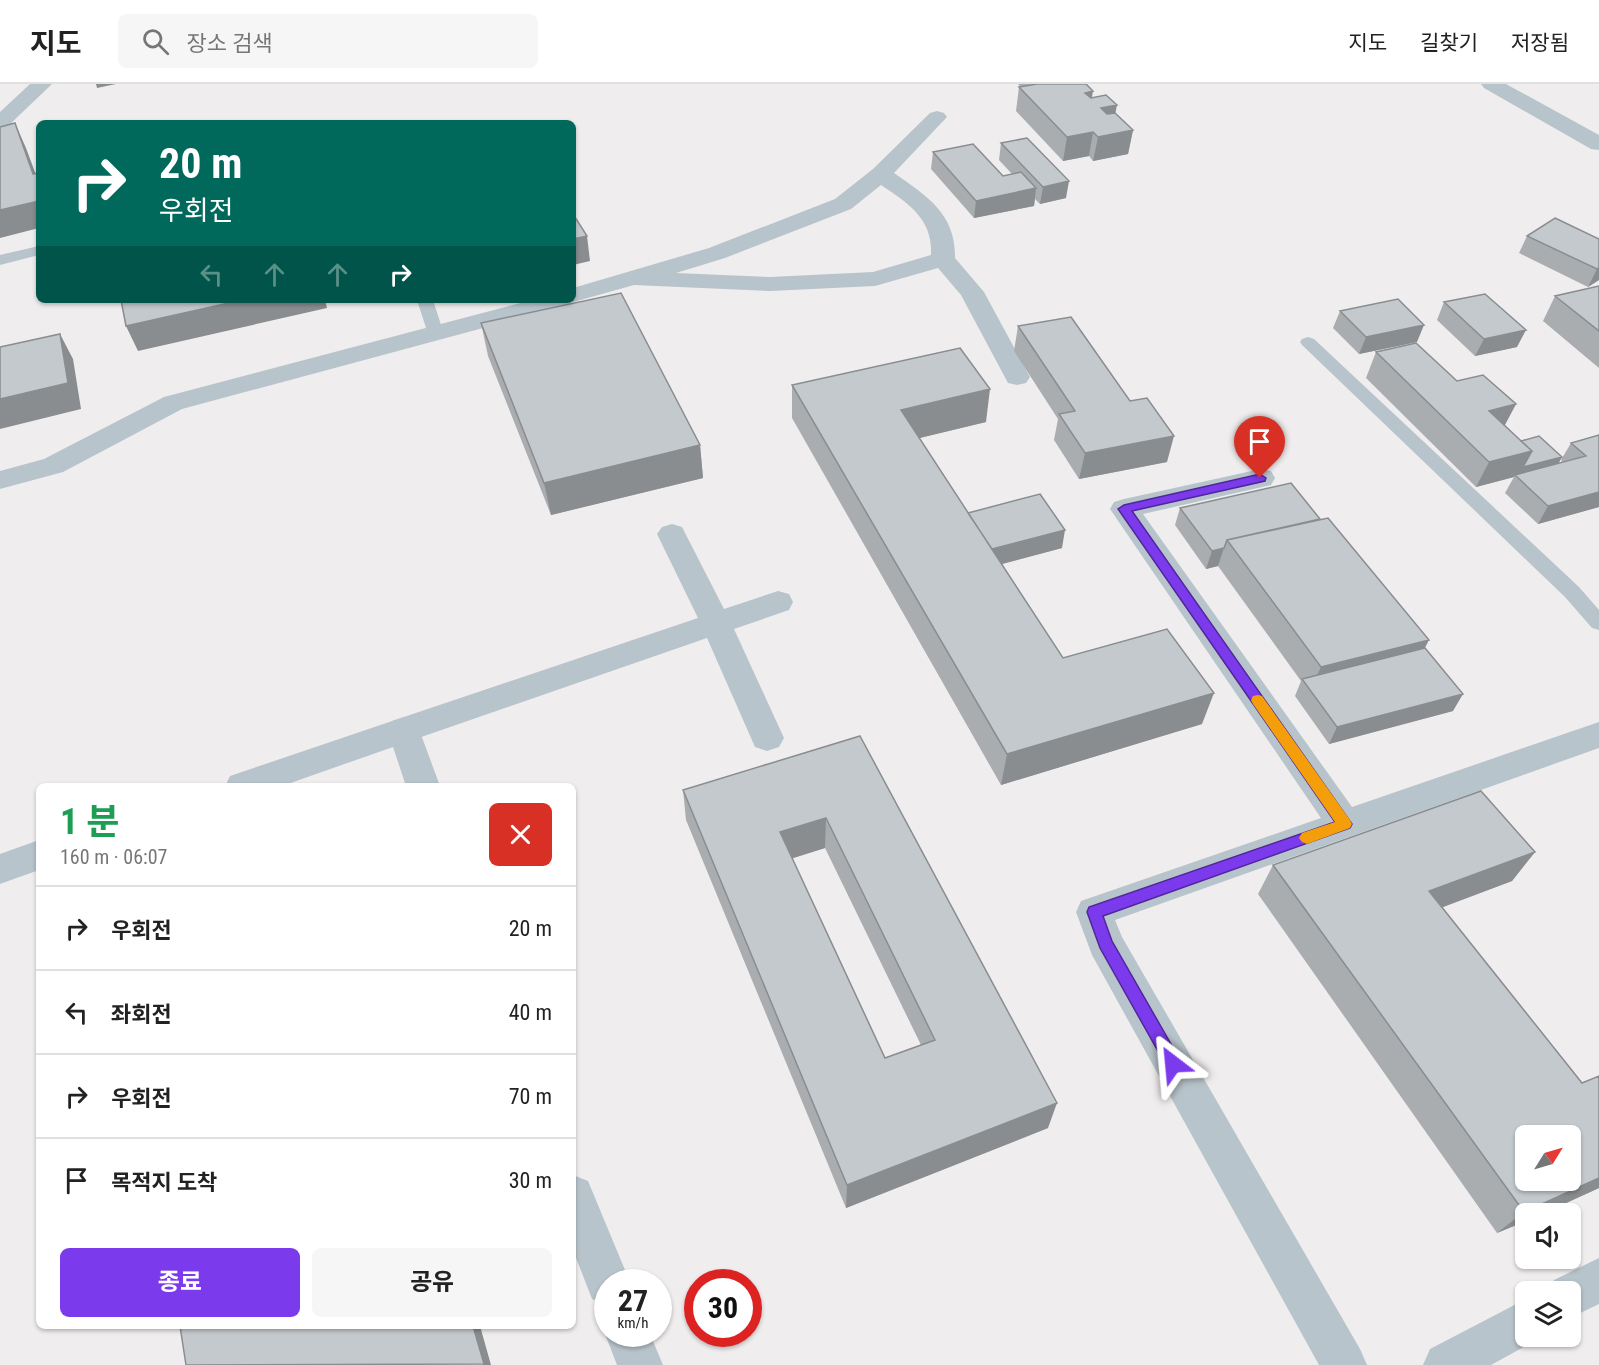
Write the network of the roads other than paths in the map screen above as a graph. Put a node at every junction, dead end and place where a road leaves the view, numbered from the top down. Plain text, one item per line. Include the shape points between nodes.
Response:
1 (42, 84) edge
2 (1491, 84) edge
3 (937, 117) dead end
4 (0, 123) edge
5 (1599, 144) edge
6 (881, 174) junction
7 (36, 251) edge
8 (943, 259) junction
9 (0, 260) edge
10 (632, 278) junction
11 (576, 295) edge
12 (426, 303) edge
13 (549, 303) edge
14 (436, 334) junction
15 (1308, 342) dead end
16 (1017, 377) dead end
17 (1260, 478) dead end
18 (0, 480) edge
19 (672, 534) dead end
20 (778, 602) dead end
21 (716, 623) junction
22 (1599, 623) edge
23 (404, 730) junction
24 (1599, 735) edge
25 (767, 738) dead end
26 (251, 783) edge
27 (422, 783) edge
28 (1345, 824) junction
29 (36, 856) edge
30 (0, 869) edge
31 (576, 1203) edge
32 (602, 1269) edge
33 (1599, 1280) edge
34 (1581, 1290) edge
35 (1515, 1327) edge
36 (632, 1347) edge
37 (640, 1365) edge
38 (1344, 1365) edge
39 (1446, 1365) edge

1 - 4 street
2 - 5 street
3 - 6 street
6 - 8 street via 931,211 946,242
6 - 10 street via 843,204 717,253
7 - 9 lane
8 - 10 street via 875,279 770,284
8 - 16 street via 972,292
10 - 11 street
12 - 14 lane
13 - 14 street
14 - 18 street via 173,403 53,466
15 - 22 lane via 1572,592
17 - 28 street via 1124,509
19 - 21 street
20 - 21 street
21 - 23 street
21 - 25 street
23 - 26 street
23 - 27 street
24 - 28 street
28 - 38 street via 1094,912 1105,943
29 - 30 street
31 - 32 street
33 - 34 street
35 - 39 street
36 - 37 street

